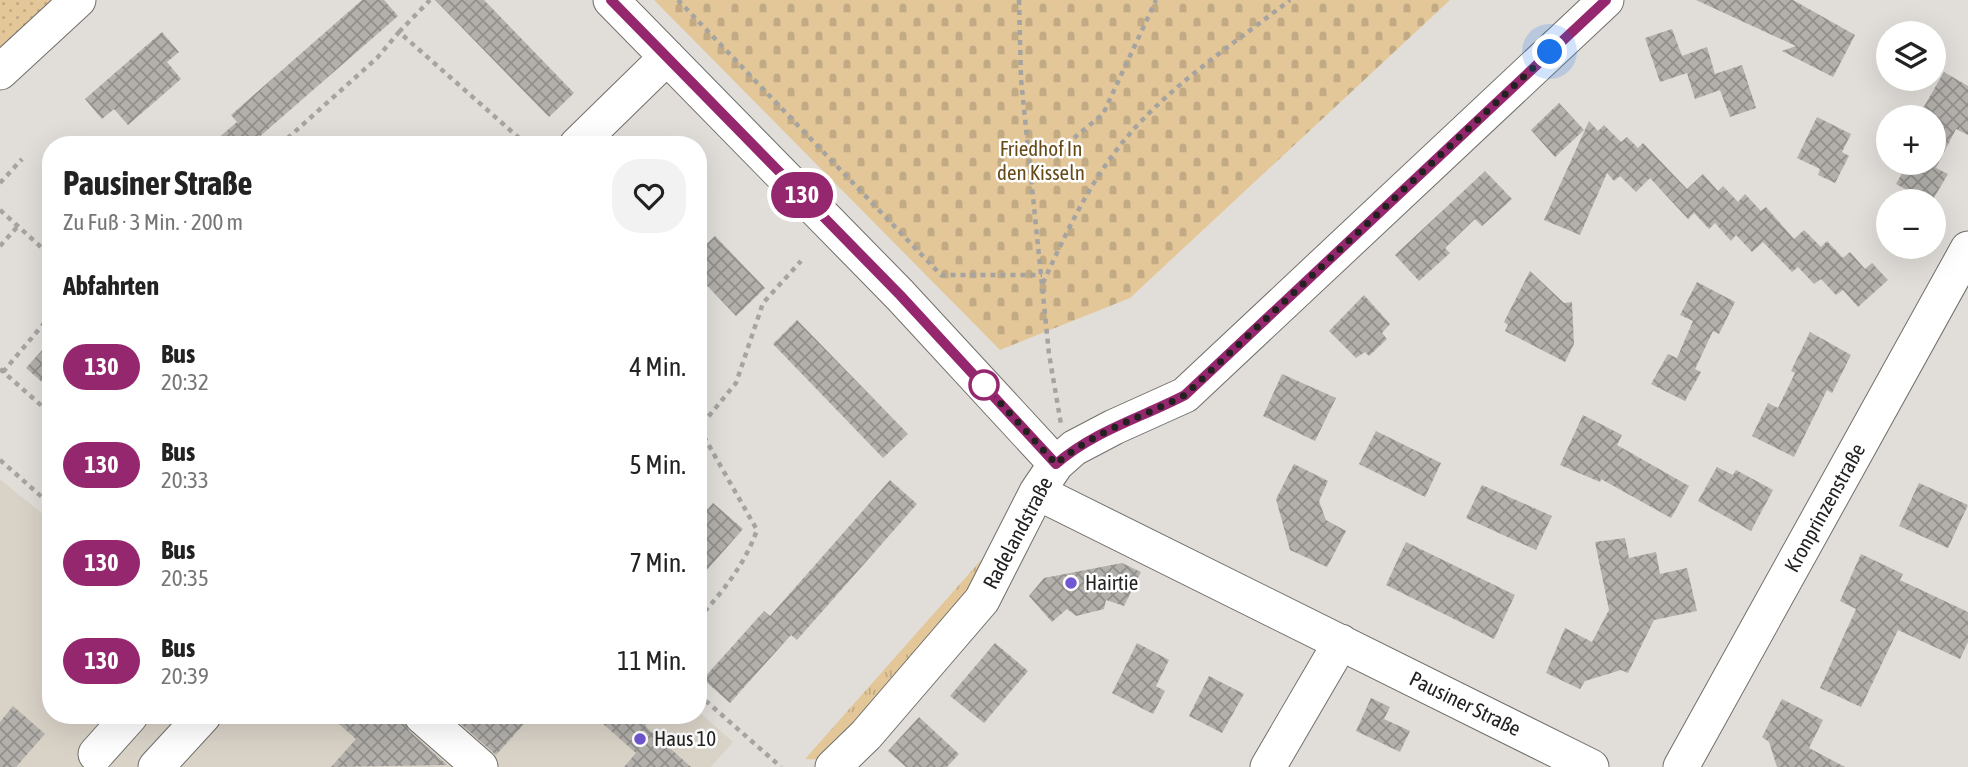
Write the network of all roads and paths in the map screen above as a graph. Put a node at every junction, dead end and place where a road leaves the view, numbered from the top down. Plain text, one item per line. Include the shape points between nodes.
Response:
1 (78, 0) edge
2 (430, 0) edge
3 (611, 0) edge
4 (678, 0) edge
5 (1019, 0) edge
6 (1156, 0) edge
7 (1290, 0) edge
8 (1606, 0) edge
9 (399, 32) junction
10 (667, 57) junction
11 (0, 72) edge
12 (290, 136) edge
13 (517, 136) edge
14 (586, 136) edge
15 (1028, 150) junction
16 (22, 159) dead end
17 (0, 183) edge
18 (0, 210) edge
19 (18, 226) junction
20 (0, 246) edge
21 (42, 248) edge
22 (1968, 249) edge
23 (801, 261) dead end
24 (1042, 275) junction
25 (1042, 284) junction
26 (42, 325) edge
27 (1, 371) edge
28 (42, 406) edge
29 (707, 418) edge
30 (1060, 424) dead end
31 (707, 442) edge
32 (0, 460) edge
33 (1046, 478) junction
34 (42, 497) edge
35 (707, 609) edge
36 (1340, 642) junction
37 (707, 702) edge
38 (123, 724) edge
39 (196, 724) edge
40 (431, 724) edge
41 (96, 754) dead end
42 (156, 767) edge
43 (480, 767) edge
44 (781, 767) edge
45 (833, 767) edge
46 (1268, 767) edge
47 (1591, 767) edge
48 (1681, 767) edge

1 - 11 street
2 - 9 path
3 - 10 street
4 - 24 path via 941,275
5 - 15 path
6 - 15 path via 1103,114 1057,152
7 - 25 path via 1177,89 1122,142 1076,212
8 - 33 street, Radelandstraße via 1185,395 1074,448
9 - 12 path via 377,58
9 - 13 path
10 - 14 street
10 - 33 street via 900,295
15 - 24 path
16 - 17 path
18 - 19 path
19 - 20 path
19 - 21 path
22 - 48 street, Kronprinzenstraße
23 - 29 path via 763,303 736,383
24 - 25 path
25 - 30 path
26 - 27 path
27 - 28 path
31 - 35 path via 757,530 732,581
32 - 34 path
33 - 36 street, Pausiner Straße
33 - 45 street, Radelandstraße via 982,600
36 - 46 street
36 - 47 street, Pausiner Straße
37 - 44 path
38 - 41 street
39 - 42 street
40 - 43 street

